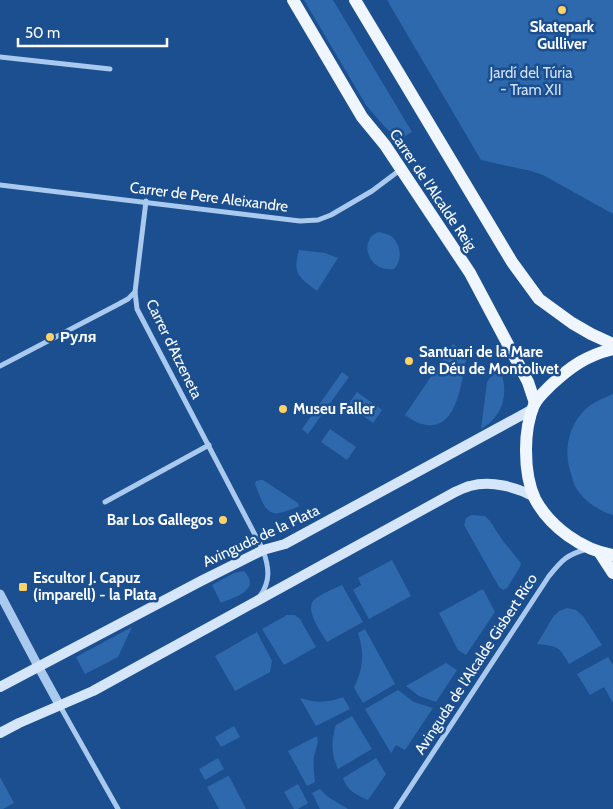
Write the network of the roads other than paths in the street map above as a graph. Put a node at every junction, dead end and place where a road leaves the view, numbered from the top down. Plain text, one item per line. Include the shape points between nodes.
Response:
1 (293, 0) edge
2 (355, 0) edge
3 (0, 56) edge
4 (110, 70) dead end
5 (401, 170) junction
6 (0, 185) edge
7 (146, 202) junction
8 (135, 292) junction
9 (613, 344) edge
10 (613, 349) edge
11 (0, 366) edge
12 (534, 406) junction
13 (209, 445) junction
14 (535, 497) junction
15 (105, 502) dead end
16 (264, 550) junction
17 (602, 552) edge
18 (613, 573) edge
19 (0, 594) edge
20 (256, 602) junction
21 (38, 666) junction
22 (0, 687) edge
23 (60, 706) junction
24 (0, 733) edge
25 (118, 809) edge
26 (396, 809) edge

1 - 5 main road, Carrer de l'Alcalde Reig via 362,117
2 - 9 main road, Carrer de l'Alcalde Reig via 517,270 539,299 572,322
3 - 4 street
5 - 7 street, Carrer de Pere Aleixandre via 350,204 318,220 300,221
5 - 12 main road, Carrer de l'Alcalde Reig via 470,274 528,382
6 - 7 street, Carrer de Pere Aleixandre
7 - 8 street, Carrer d'Atzeneta
8 - 11 street via 128,299
8 - 13 street, Carrer d'Atzeneta via 143,321
10 - 12 main road via 584,359 568,369
12 - 14 main road via 528,423 526,458 528,478
12 - 16 main road, Avinguda de la Plata via 474,443 285,544
13 - 15 street
13 - 16 street, Carrer d'Atzeneta
14 - 17 main road via 543,511 568,536
14 - 20 main road via 514,488 483,484 470,486
16 - 20 street, Carrer d'Atzeneta via 269,565 268,578
16 - 21 main road, Avinguda de la Plata
17 - 18 main road
17 - 26 street, Avinguda de l'Alcalde Gisbert Rico via 575,552 562,560 549,576
19 - 21 street
20 - 23 main road
21 - 22 main road, Avinguda de la Plata
21 - 23 street
23 - 24 main road
23 - 25 street

